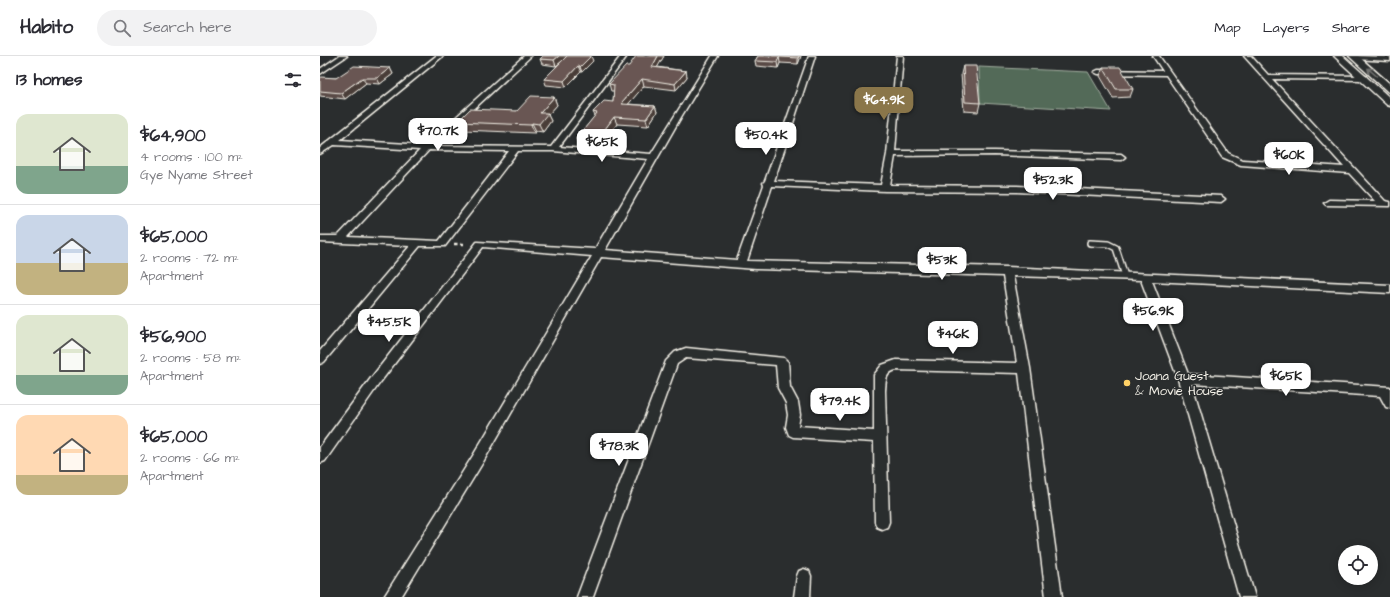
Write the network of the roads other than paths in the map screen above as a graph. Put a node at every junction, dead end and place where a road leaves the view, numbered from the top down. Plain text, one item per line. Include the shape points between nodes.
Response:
1 (344, 56) edge
2 (440, 56) edge
3 (528, 56) edge
4 (624, 56) edge
5 (715, 56) edge
6 (812, 56) edge
7 (900, 56) edge
8 (1156, 56) edge
9 (1247, 56) edge
10 (1338, 56) edge
11 (1354, 57) edge
12 (1390, 59) edge
13 (320, 72) edge
14 (1098, 72) dead end
15 (1168, 74) junction
16 (1267, 77) junction
17 (1363, 78) junction
18 (1390, 89) edge
19 (1390, 103) edge
20 (331, 142) junction
21 (428, 148) junction
22 (515, 149) junction
23 (553, 149) junction
24 (320, 152) edge
25 (891, 154) junction
26 (654, 157) junction
27 (1122, 157) dead end
28 (1350, 170) junction
29 (767, 183) junction
30 (885, 188) junction
31 (1221, 198) dead end
32 (1329, 203) dead end
33 (1387, 204) edge
34 (320, 239) edge
35 (340, 240) junction
36 (1090, 243) dead end
37 (417, 244) junction
38 (599, 252) junction
39 (741, 264) junction
40 (1007, 271) junction
41 (1125, 276) junction
42 (1145, 277) junction
43 (1390, 289) edge
44 (320, 359) edge
45 (1024, 368) junction
46 (1184, 379) junction
47 (1386, 391) edge
48 (1390, 402) edge
49 (880, 437) junction
50 (320, 457) edge
51 (882, 522) dead end
52 (804, 576) dead end
53 (392, 597) edge
54 (585, 597) edge
55 (802, 597) edge
56 (1054, 597) edge
57 (1247, 597) edge

1 - 13 street
2 - 20 street
3 - 21 street
4 - 23 street
5 - 26 street
6 - 29 street
7 - 25 street
8 - 15 street
9 - 16 street
10 - 17 street
11 - 12 street
18 -> 11 street
14 - 15 street
15 - 28 street via 1225,155 1241,162
16 - 17 street
16 - 28 street
17 - 19 street
20 - 21 street
20 - 24 street
21 - 22 street
21 - 35 street
22 - 23 street
22 - 37 street via 442,244
23 - 26 street
25 - 27 street via 995,153
25 - 30 street
26 - 38 street
28 - 33 street
29 - 30 street
29 - 39 street
30 - 31 street via 1017,189
32 - 33 street
34 - 35 street
35 - 37 street
36 - 41 lane via 1108,244 1116,248
37 - 44 street
38 - 39 street
38 - 50 street via 480,244
38 - 53 street via 523,384
39 - 40 street
40 - 41 street
40 - 45 street
41 - 42 street
42 - 43 street
42 - 46 street
45 - 49 street via 886,368 880,375
45 - 56 street
46 - 47 street
46 - 57 street
47 - 48 street
49 - 51 street
49 - 54 street via 793,431 792,402 784,388 780,361 686,353 679,355 672,361
52 - 55 street

